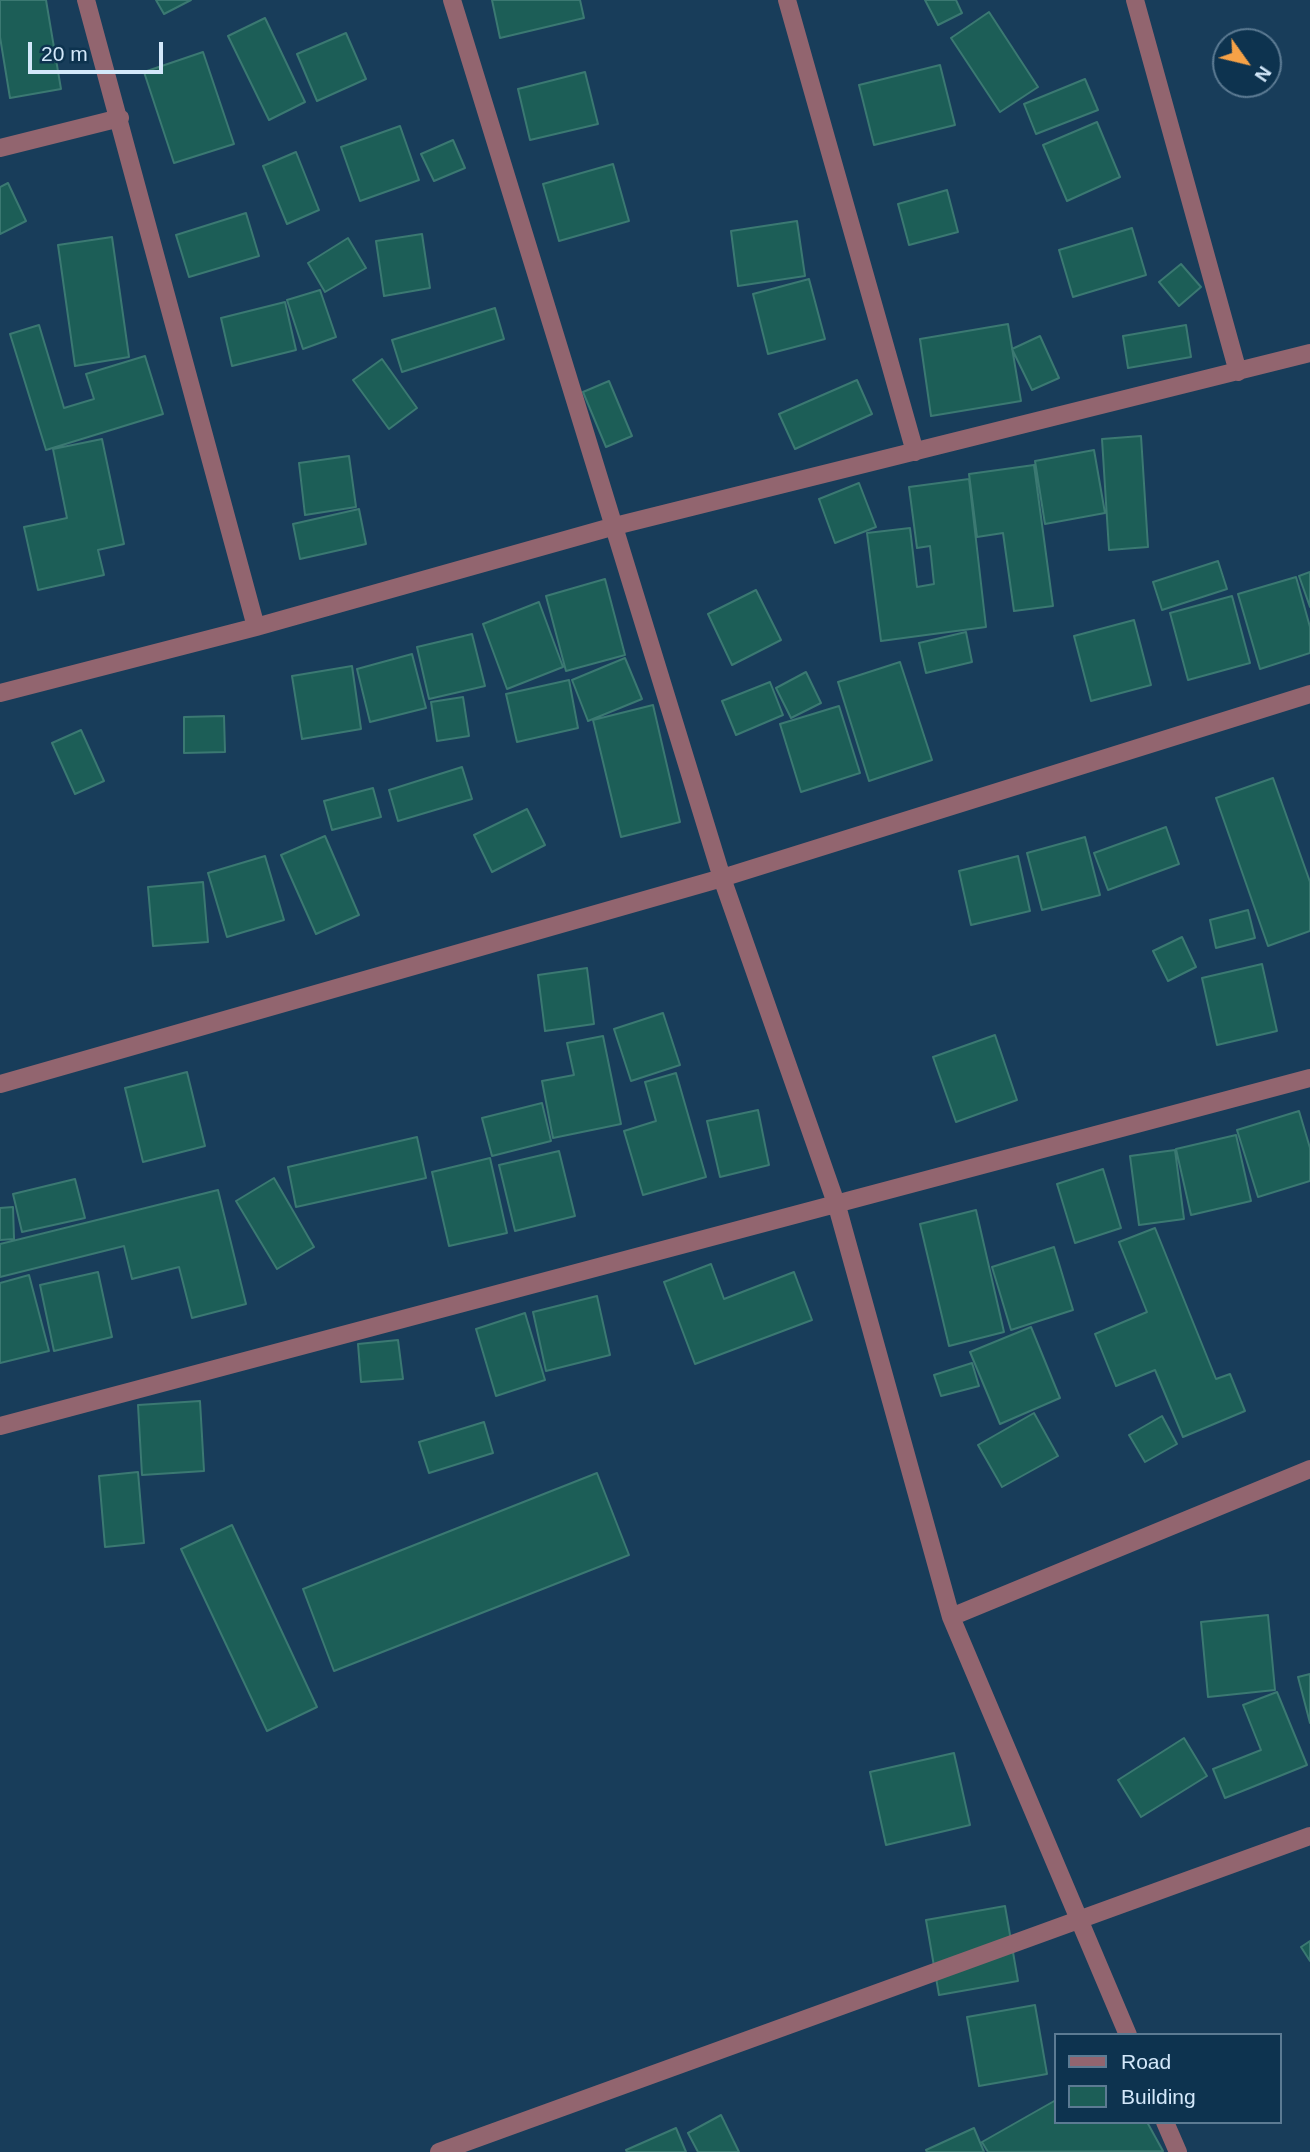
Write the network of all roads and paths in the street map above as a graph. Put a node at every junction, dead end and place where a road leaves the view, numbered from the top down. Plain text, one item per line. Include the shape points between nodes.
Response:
1 (86, 0) edge
2 (452, 0) edge
3 (787, 0) edge
4 (1135, 0) edge
5 (120, 118) junction
6 (0, 148) edge
7 (1310, 353) edge
8 (1238, 372) junction
9 (915, 452) junction
10 (615, 526) junction
11 (256, 627) junction
12 (0, 693) edge
13 (1310, 694) edge
14 (722, 878) junction
15 (1310, 1077) edge
16 (0, 1084) edge
17 (837, 1206) junction
18 (0, 1426) edge
19 (1310, 1469) edge
20 (951, 1617) junction
21 (1310, 1836) edge
22 (1078, 1918) junction
23 (1127, 2033) edge
24 (1166, 2124) edge
25 (439, 2152) edge
26 (1178, 2152) edge

1 - 5 street
2 - 10 street
3 - 9 street
4 - 8 street
5 - 6 street
5 - 11 street
7 - 8 street
8 - 9 street
9 - 10 street
10 - 11 street
10 - 14 street
11 - 12 street
13 - 14 street
14 - 16 street
14 - 17 street
15 - 17 street
17 - 18 street
17 - 20 street
19 - 20 street
20 - 22 street
21 - 22 street
22 - 23 street
22 - 25 street
24 - 26 street

